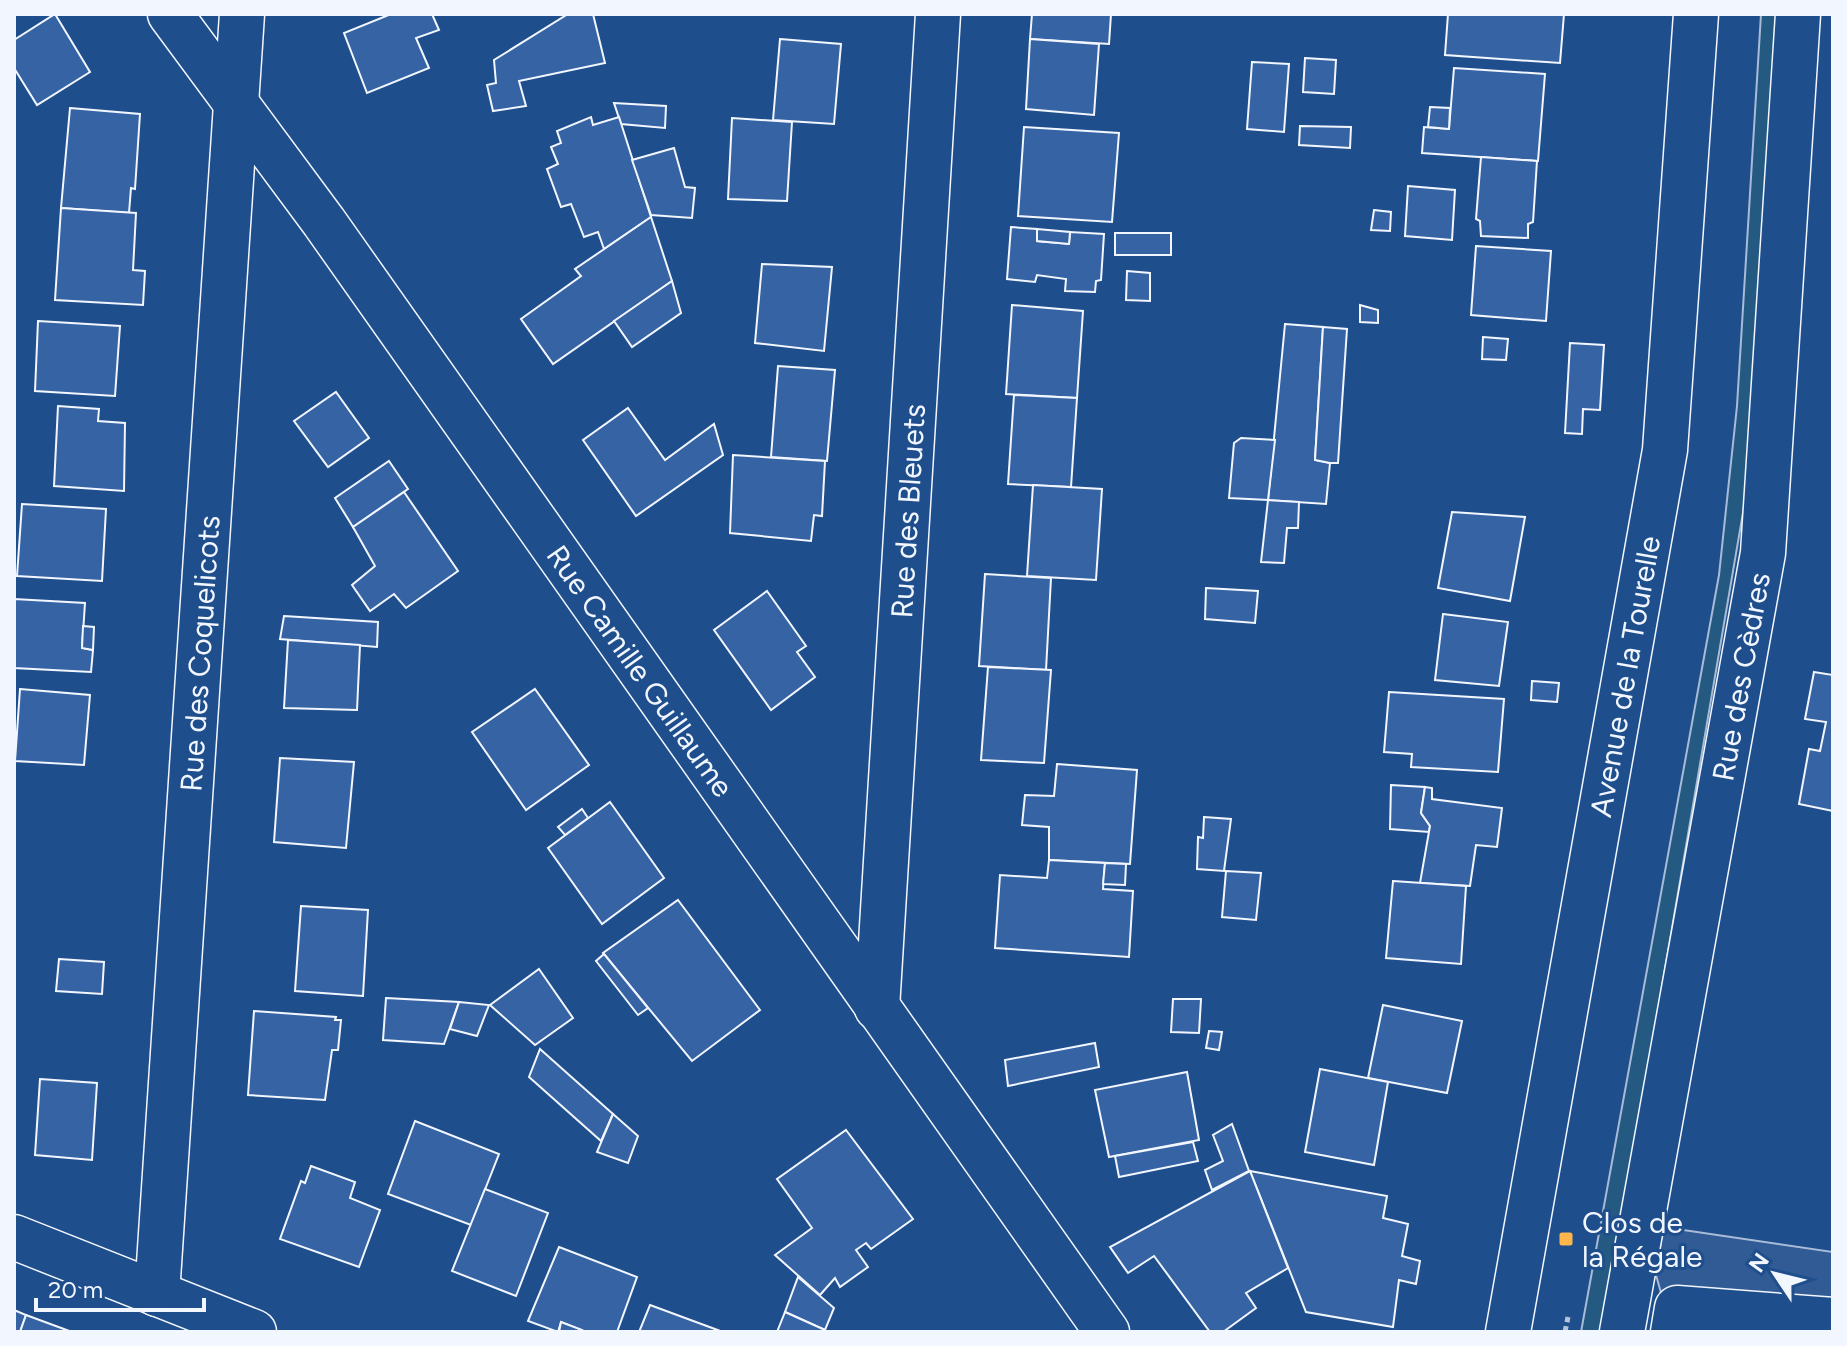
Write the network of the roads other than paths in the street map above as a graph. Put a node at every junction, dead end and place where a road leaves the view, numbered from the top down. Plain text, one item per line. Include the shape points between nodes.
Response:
1 (170, 14) edge
2 (242, 14) edge
3 (938, 14) edge
4 (1696, 14) edge
5 (1798, 14) edge
6 (236, 104) junction
7 (877, 1008) junction
8 (14, 1237) edge
9 (157, 1294) junction
10 (1833, 1320) edge
11 (254, 1332) edge
12 (1107, 1332) edge
13 (1508, 1332) edge
14 (1622, 1332) edge
15 (1673, 1332) edge

1 - 6 street, Rue Camille Guillaume
2 - 6 street, Rue des Coquelicots
3 - 7 street, Rue des Bleuets
4 - 13 street, Avenue de la Tourelle via 1665,450
5 - 14 street, Rue des Cèdres via 1763,553
6 - 7 street, Rue Camille Guillaume
6 - 9 street, Rue des Coquelicots
7 - 12 street, Rue Camille Guillaume
8 - 9 street
9 - 11 street
10 - 15 street via 1677,1308

